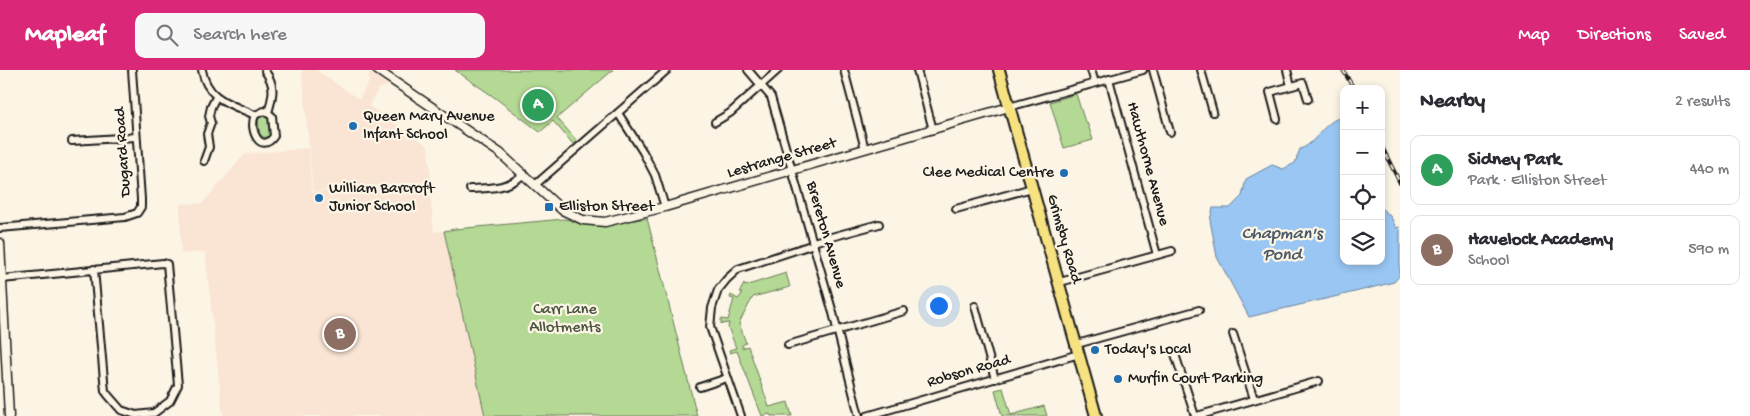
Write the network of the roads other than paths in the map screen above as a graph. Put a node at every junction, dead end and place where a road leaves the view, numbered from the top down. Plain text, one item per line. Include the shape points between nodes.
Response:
1 (132, 70) edge
2 (202, 70) edge
3 (377, 70) edge
4 (667, 70) edge
5 (748, 70) edge
6 (778, 70) edge
7 (844, 70) edge
8 (917, 70) edge
9 (999, 70) edge
10 (1092, 70) edge
11 (1143, 70) edge
12 (1153, 70) edge
13 (1200, 70) edge
14 (1287, 70) edge
15 (265, 71) edge
16 (1109, 80) junction
17 (1095, 83) junction
18 (761, 84) junction
19 (1291, 86) junction
20 (216, 97) junction
21 (1308, 99) dead end
22 (1009, 107) junction
23 (268, 112) junction
24 (618, 112) junction
25 (1213, 112) dead end
26 (255, 115) junction
27 (1277, 119) dead end
28 (715, 122) dead end
29 (933, 130) junction
30 (1170, 132) dead end
31 (136, 138) junction
32 (72, 141) dead end
33 (865, 149) junction
34 (204, 161) dead end
35 (792, 169) junction
36 (524, 174) junction
37 (535, 185) junction
38 (1032, 188) junction
39 (470, 189) dead end
40 (665, 207) junction
41 (956, 209) dead end
42 (879, 224) dead end
43 (0, 228) edge
44 (0, 243) edge
45 (814, 243) junction
46 (1172, 251) dead end
47 (1157, 255) junction
48 (94, 270) junction
49 (2, 279) junction
50 (1060, 282) junction
51 (976, 306) dead end
52 (1199, 310) dead end
53 (904, 311) dead end
54 (837, 330) junction
55 (1234, 334) dead end
56 (788, 344) dead end
57 (1078, 349) junction
58 (1174, 351) dead end
59 (727, 378) junction
60 (995, 379) junction
61 (1319, 381) dead end
62 (700, 387) dead end
63 (1254, 399) junction
64 (9, 416) edge
65 (741, 416) edge
66 (859, 416) edge
67 (867, 416) edge
68 (1096, 416) edge
69 (1196, 416) edge

1 - 31 street, Dugard Road
2 - 20 street via 203,80
3 - 36 street, Lestrange Street via 500,153
4 - 24 street
5 - 18 street, Brereton Avenue
6 - 18 street
7 - 33 street
8 - 29 street
9 - 22 main road, Grimsby Road
10 - 17 street
11 - 16 street
12 - 30 street
13 - 25 street
14 - 19 street
15 - 23 street via 275,79
16 - 17 street
16 - 47 street, Hawthorne Avenue
17 - 22 street
18 - 28 street via 730,113
18 - 35 street, Brereton Avenue via 771,97
19 - 21 street via 1303,83
19 - 27 street via 1270,92
20 - 26 street
20 - 34 street via 209,116 209,147
22 - 29 street, Lestrange Street
22 - 38 main road, Grimsby Road
23 - 26 street
23 - 26 street via 273,120 274,136 267,142 254,136
24 - 37 street
24 - 40 street via 655,175
29 - 33 street, Lestrange Street
31 - 32 street
31 - 43 street, Dugard Road via 141,200 137,213 125,217
33 - 35 street, Lestrange Street
35 - 40 street, Lestrange Street
35 - 45 street, Brereton Avenue
36 - 37 street, Lestrange Street
36 - 39 street via 515,182 501,187
37 - 40 street, Lestrange Street via 562,210 583,220 605,222
38 - 41 street
38 - 50 main road, Grimsby Road
42 - 45 street
44 - 49 street
45 - 54 street, Brereton Avenue
45 - 59 street via 738,269 718,290 710,327
46 - 47 street
47 - 50 street
48 - 48 street via 108,395 121,410 136,415 154,413 166,406 178,385 167,264
48 - 49 street
49 - 64 street
50 - 57 main road, Grimsby Road
51 - 60 street
52 - 57 street, Robson Road
53 - 54 street
54 - 56 street
54 - 66 street, Brereton Avenue
55 - 63 street
57 - 60 street, Robson Road
57 - 68 main road, Grimsby Road
58 - 69 street
59 - 62 street
59 - 65 street
60 - 67 street, Robson Road
61 - 63 street
63 - 69 street

